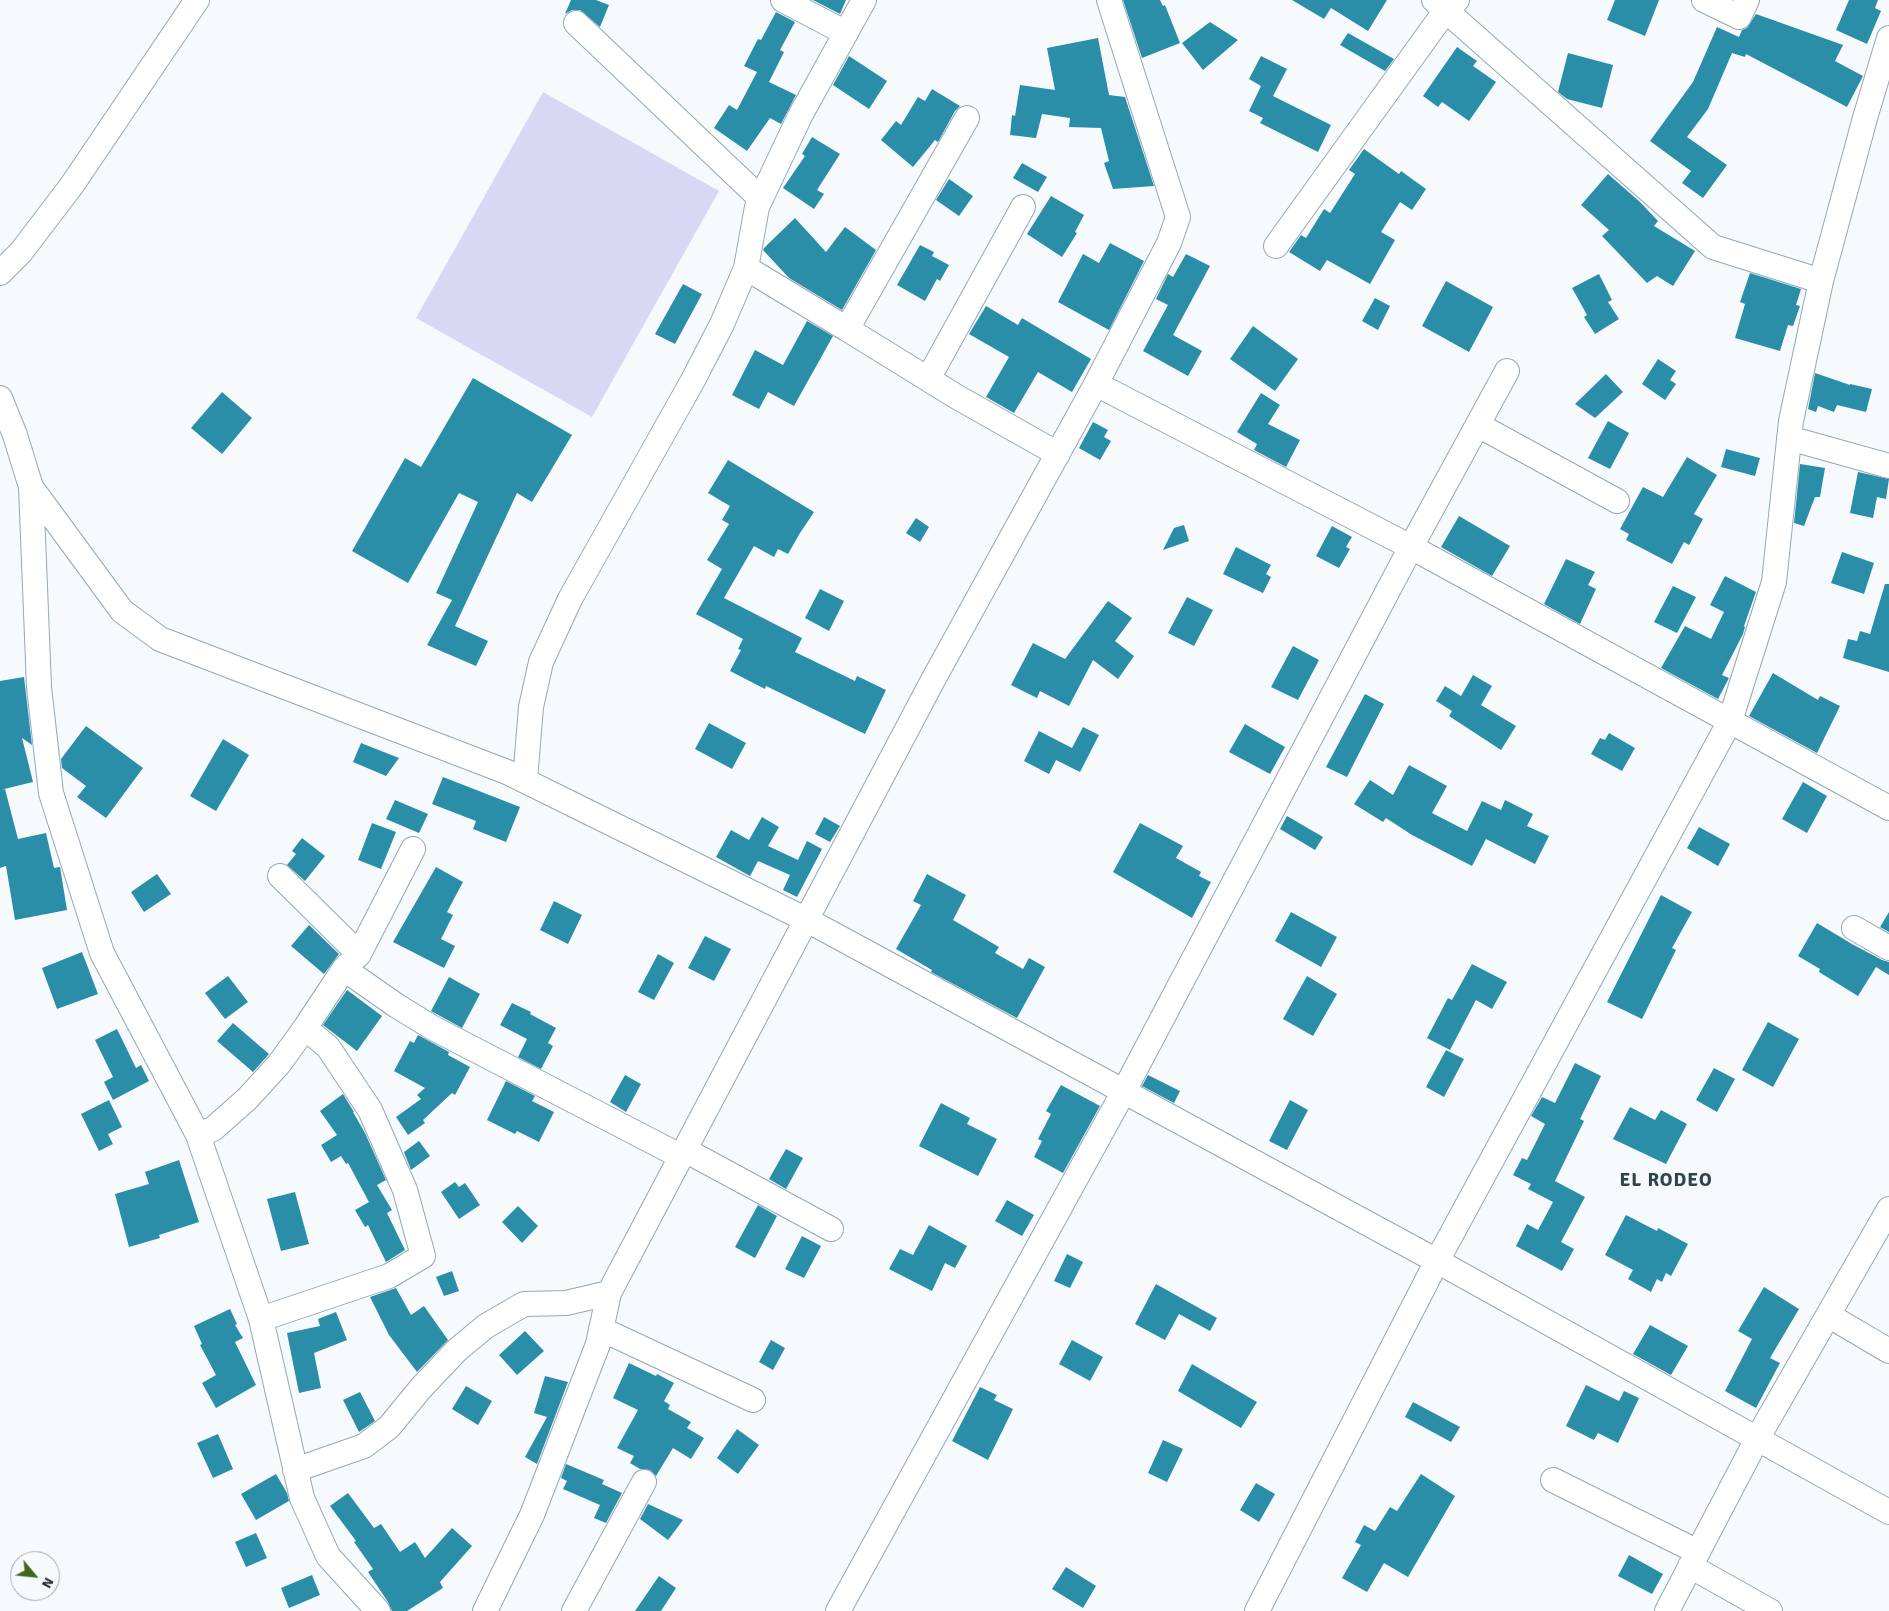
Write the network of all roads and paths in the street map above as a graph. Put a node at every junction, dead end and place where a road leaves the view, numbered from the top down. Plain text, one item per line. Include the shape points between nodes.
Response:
1 (197, 0) edge
2 (783, 0) edge
3 (864, 0) edge
4 (1109, 0) edge
5 (1704, 0) edge
6 (1747, 0) edge
7 (1445, 3) edge
8 (576, 23) dead end
9 (846, 33) junction
10 (1889, 38) edge
11 (967, 118) dead end
12 (761, 199) junction
13 (1023, 207) dead end
14 (1276, 246) dead end
15 (746, 268) junction
16 (0, 274) edge
17 (1821, 281) junction
18 (847, 329) junction
19 (1507, 371) dead end
20 (928, 380) junction
21 (1096, 384) junction
22 (0, 398) edge
23 (1478, 425) junction
24 (1789, 438) junction
25 (1058, 454) junction
26 (1889, 466) edge
27 (31, 487) junction
28 (1617, 501) dead end
29 (1410, 547) junction
30 (1730, 721) junction
31 (525, 780) junction
32 (1889, 808) edge
33 (413, 849) dead end
34 (280, 876) dead end
35 (807, 920) junction
36 (1854, 928) dead end
37 (1889, 948) edge
38 (352, 962) junction
39 (305, 1028) junction
40 (1124, 1091) junction
41 (198, 1135) junction
42 (683, 1153) junction
43 (1889, 1210) edge
44 (831, 1228) dead end
45 (1437, 1261) junction
46 (609, 1293) junction
47 (1828, 1316) junction
48 (261, 1319) junction
49 (601, 1329) junction
50 (1889, 1351) edge
51 (753, 1400) dead end
52 (1757, 1439) junction
53 (295, 1470) junction
54 (1553, 1480) dead end
55 (644, 1482) dead end
56 (1889, 1512) edge
57 (1694, 1559) junction
58 (1263, 1609) edge
59 (378, 1611) edge
60 (485, 1611) edge
61 (574, 1611) edge
62 (838, 1611) edge
63 (1667, 1611) edge
64 (1770, 1611) edge

1 - 16 street via 72,185
2 - 9 street
3 - 9 street
4 - 21 street via 1178,217 1169,243
5 - 6 street via 1739,17
7 - 14 street
7 - 17 street via 1714,247
8 - 12 street
9 - 12 street via 800,116
10 - 17 street
11 - 18 street
12 - 15 street
13 - 20 street
15 - 18 street
15 - 31 street via 718,332 570,599 541,662 531,707
17 - 24 street
18 - 20 street
19 - 23 street
20 - 25 street
21 - 25 street
21 - 29 street
22 - 27 street via 16,435
23 - 28 street
23 - 29 street
24 - 26 street
24 - 30 street via 1774,582
25 - 35 street via 933,680
27 - 31 street via 122,611 160,639
27 - 41 street via 39,687 51,793 102,953
29 - 30 street
29 - 40 street
30 - 32 street
30 - 45 street
31 - 35 street
33 - 38 street
34 - 38 street
35 - 40 street
35 - 42 street
36 - 37 street
38 - 39 street
38 - 42 street via 397,1006 433,1028
39 - 41 street via 279,1064 247,1099 213,1129
39 - 48 street via 328,1047 370,1110 405,1190 424,1256 389,1276
40 - 45 street
40 - 62 street
41 - 48 street
42 - 44 street
42 - 46 street
43 - 47 street
45 - 52 street
45 - 58 street
46 - 49 street
46 - 53 street via 566,1303 524,1304 486,1326 457,1350 389,1427 364,1446
47 - 50 street
47 - 52 street
48 - 53 street
49 - 51 street
49 - 60 street via 532,1515
52 - 56 street
52 - 57 street
53 - 59 street via 302,1498 328,1556
54 - 57 street
55 - 61 street
57 - 63 street
57 - 64 street

